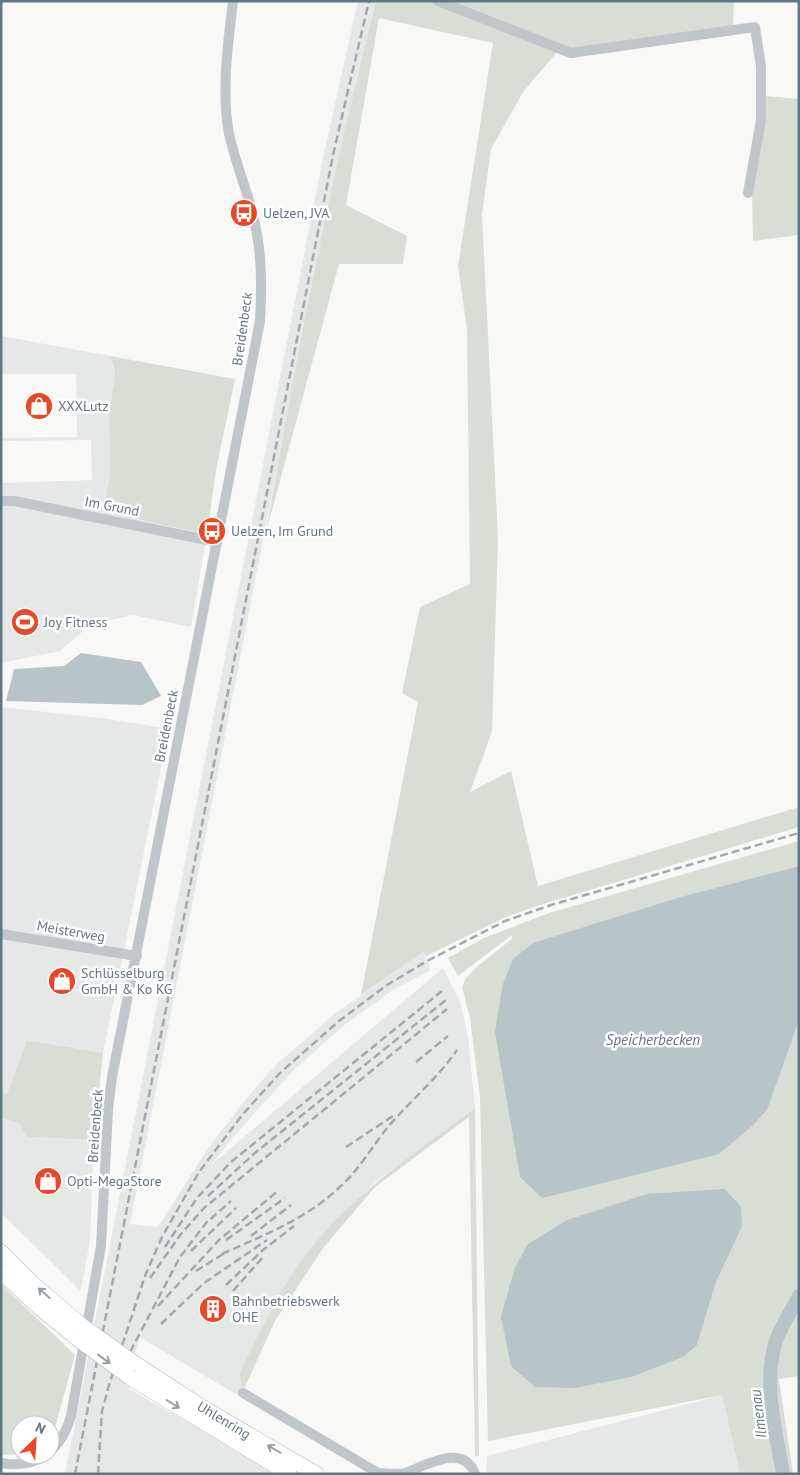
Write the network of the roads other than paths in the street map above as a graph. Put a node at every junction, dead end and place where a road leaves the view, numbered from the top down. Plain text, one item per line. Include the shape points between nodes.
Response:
1 (233, 1) edge
2 (438, 1) edge
3 (748, 193) dead end
4 (1, 501) edge
5 (217, 542) junction
6 (1, 934) edge
7 (137, 956) junction
8 (1, 1252) edge
9 (1, 1272) edge
10 (79, 1332) junction
11 (243, 1393) dead end
12 (60, 1441) edge
13 (289, 1474) edge
14 (316, 1474) edge
15 (475, 1474) edge

1 - 5 street, Breidenbeck via 225,91 229,134 259,245 261,294 260,321
2 - 3 street via 571,54 755,27 761,67 761,120
4 - 5 street, Im Grund
5 - 7 street, Breidenbeck
6 - 7 street, Meisterweg
7 - 12 street, Breidenbeck via 109,1102 104,1220 99,1259 71,1416
10 -> 8 highway
9 - 10 highway via 40,1308
10 -> 13 highway, Uhlenring, bridge via 131,1378
14 -> 10 highway, Uhlenring, bridge
11 - 15 street via 378,1473 403,1473 454,1457 466,1462

